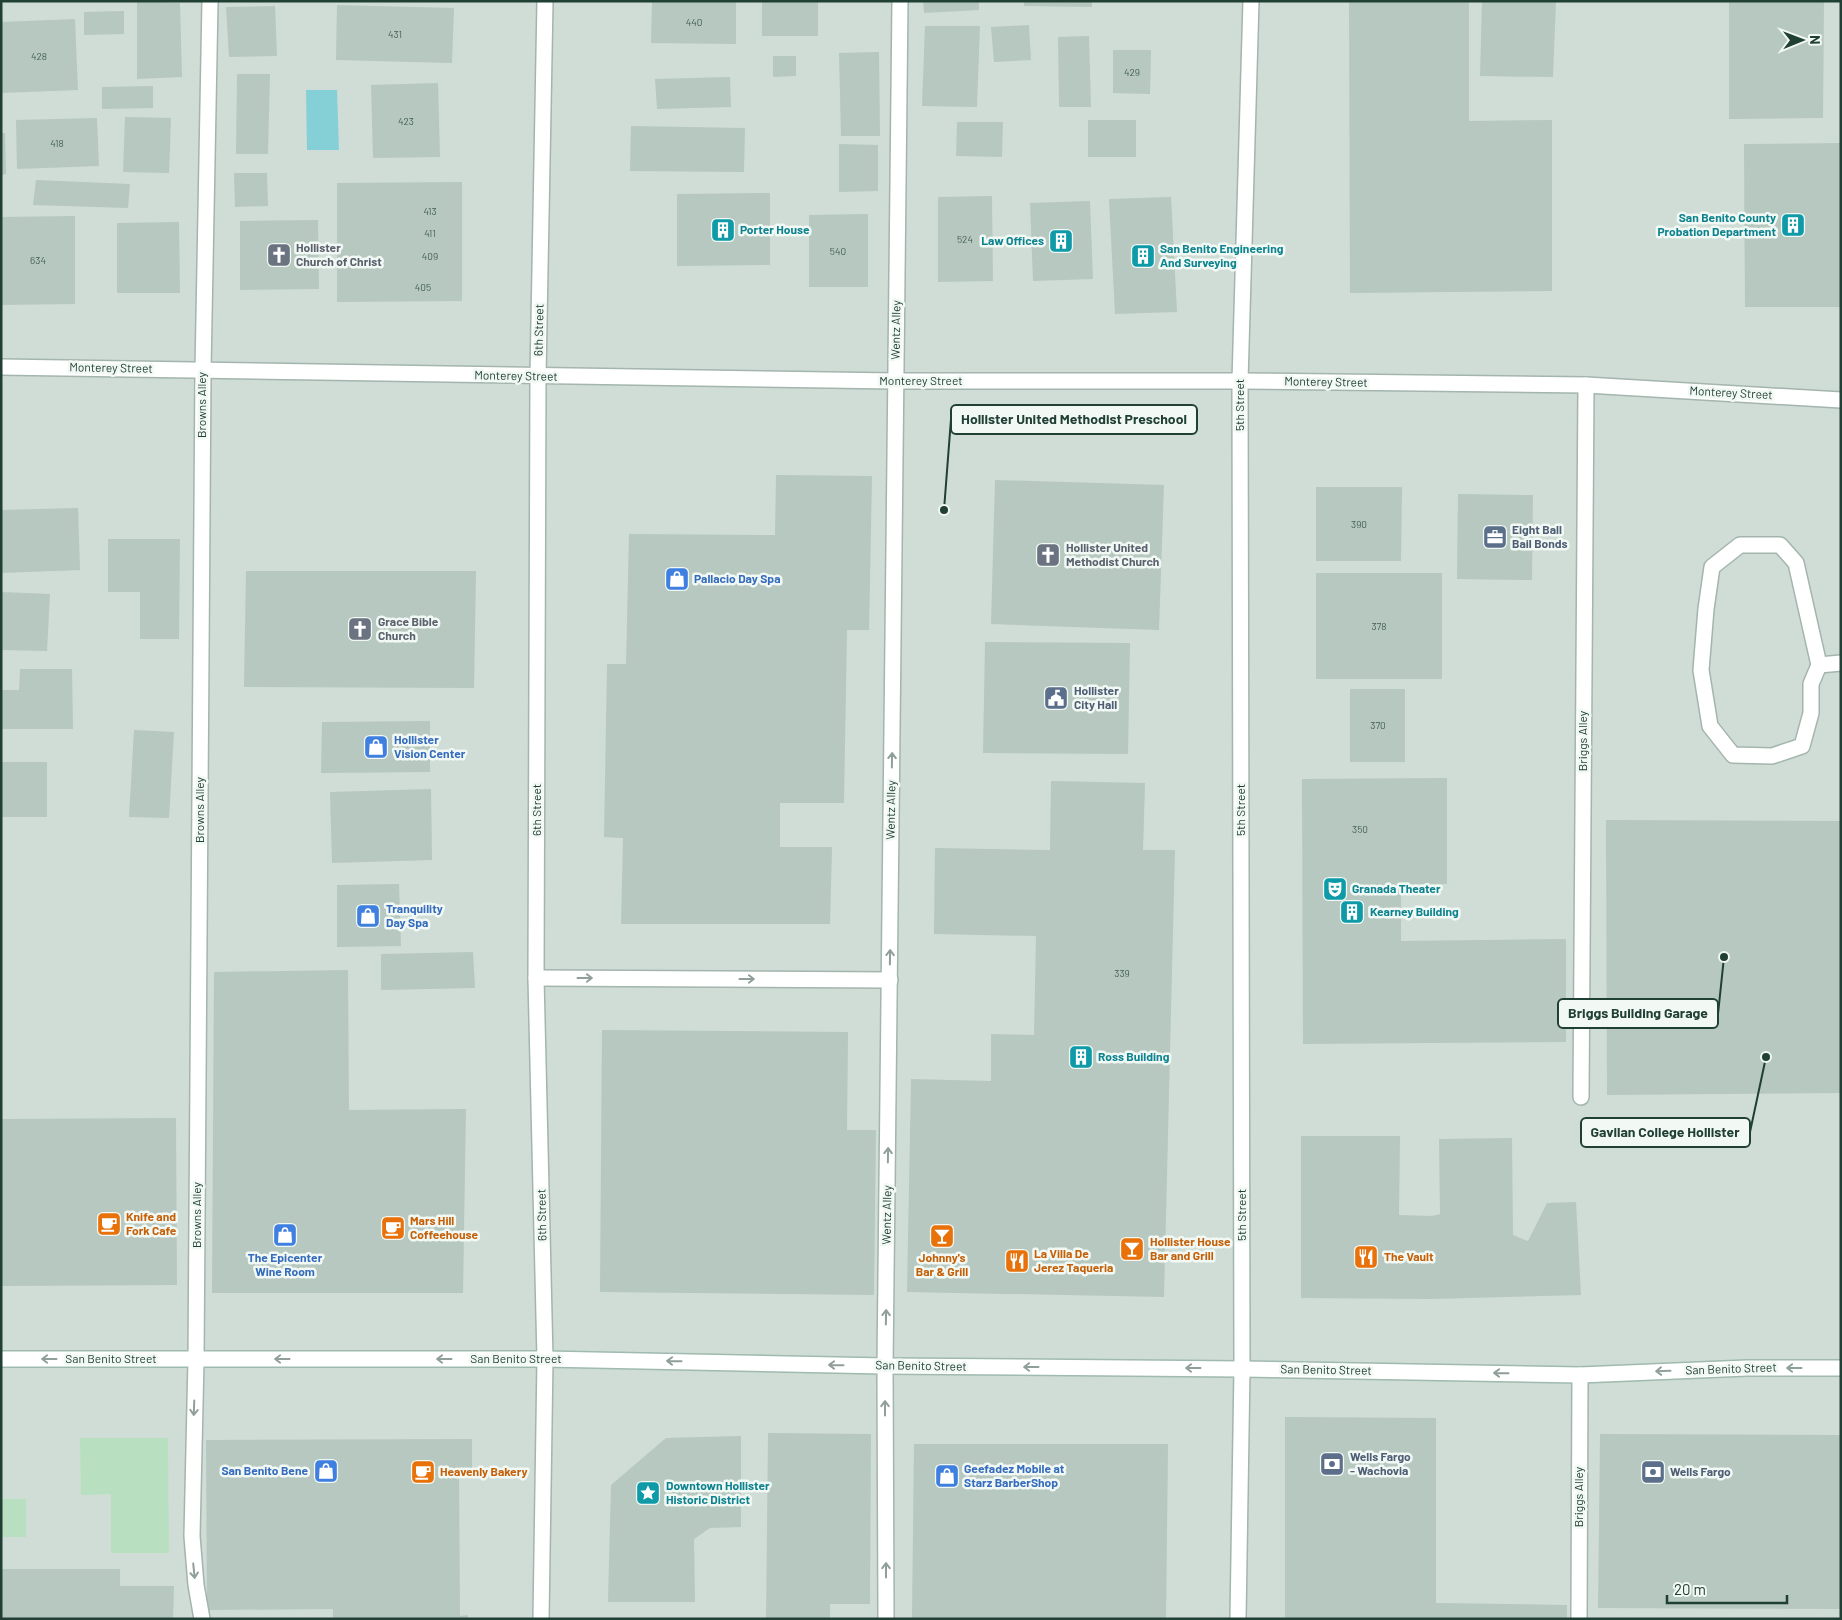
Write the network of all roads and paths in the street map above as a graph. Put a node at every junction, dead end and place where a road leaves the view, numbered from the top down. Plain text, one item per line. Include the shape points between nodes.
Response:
1 (210, 1) edge
2 (545, 1) edge
3 (900, 1) edge
4 (1251, 1) edge
5 (1, 367) edge
6 (203, 370) junction
7 (538, 376) junction
8 (895, 381) junction
9 (1240, 381) junction
10 (1586, 385) junction
11 (1841, 400) edge
12 (1841, 664) edge
13 (1819, 665) junction
14 (536, 978) junction
15 (890, 980) junction
16 (1581, 1098) dead end
17 (1, 1358) edge
18 (545, 1359) junction
19 (196, 1360) junction
20 (885, 1366) junction
21 (1841, 1368) edge
22 (1242, 1369) junction
23 (1580, 1375) junction
24 (202, 1619) edge
25 (541, 1619) edge
26 (886, 1619) edge
27 (1238, 1619) edge
28 (1579, 1619) edge

1 - 6 street, Browns Alley
2 - 7 street, 6th Street
3 - 8 street, Wentz Alley
4 - 9 street, 5th Street
5 - 6 street, Monterey Street
6 - 7 street, Monterey Street
6 - 19 street, Browns Alley
7 - 8 street, Monterey Street
7 - 14 street, 6th Street
8 - 9 street, Monterey Street
15 -> 8 street, Wentz Alley
9 - 10 street, Monterey Street
9 - 22 street, 5th Street
10 - 11 street, Monterey Street
10 - 16 street, Briggs Alley
12 - 13 street
13 - 13 street via 1811,684 1811,713 1802,746 1772,756 1733,756 1710,726 1701,670 1712,567 1740,545 1780,545 1796,563
14 -> 15 street
14 - 18 street, 6th Street
20 -> 15 street, Wentz Alley
19 -> 17 street, San Benito Street
18 -> 19 street, San Benito Street
20 -> 18 street, San Benito Street
18 - 25 street, 6th Street
19 -> 24 street, Browns Alley via 192,1536
22 -> 20 street, San Benito Street
26 -> 20 street, Wentz Alley
21 -> 23 street, San Benito Street via 1747,1368
23 -> 22 street, San Benito Street
22 - 27 street, 5th Street
23 - 28 street, Briggs Alley

